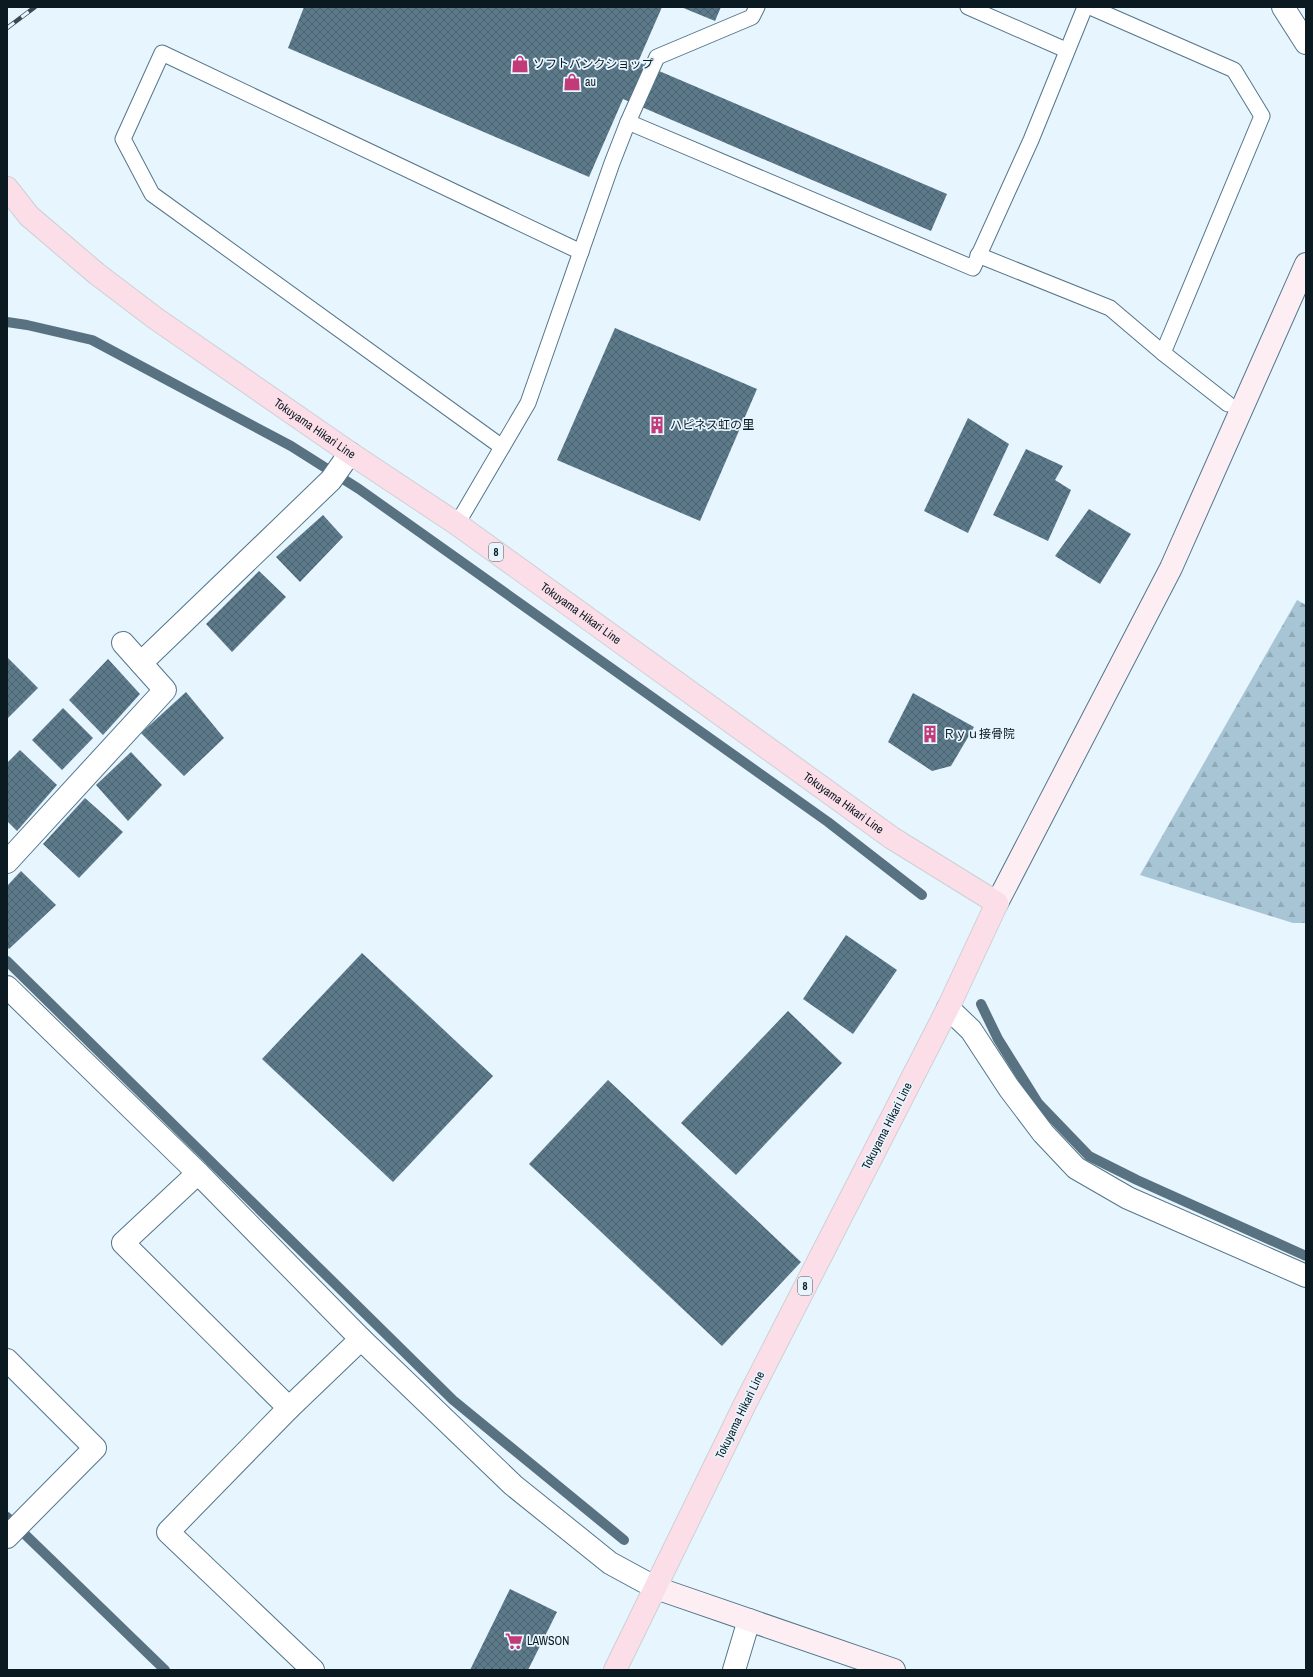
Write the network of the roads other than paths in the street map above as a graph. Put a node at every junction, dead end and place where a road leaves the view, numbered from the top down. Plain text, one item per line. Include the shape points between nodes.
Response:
1 (757, 7) edge
2 (968, 7) edge
3 (1085, 7) edge
4 (1090, 7) edge
5 (1283, 7) edge
6 (1306, 43) edge
7 (1066, 50) junction
8 (628, 122) junction
9 (7, 188) edge
10 (581, 252) junction
11 (978, 255) junction
12 (1306, 264) edge
13 (1163, 353) junction
14 (1228, 404) dead end
15 (502, 447) junction
16 (350, 454) junction
17 (457, 524) junction
18 (123, 643) dead end
19 (141, 664) junction
20 (7, 862) edge
21 (997, 903) junction
22 (7, 987) edge
23 (948, 1008) junction
24 (198, 1173) junction
25 (1306, 1276) edge
26 (361, 1339) junction
27 (7, 1360) edge
28 (289, 1408) junction
29 (7, 1537) edge
30 (656, 1588) junction
31 (749, 1620) junction
32 (872, 1666) edge
33 (313, 1670) edge
34 (615, 1670) edge
35 (734, 1670) edge
36 (894, 1670) edge

1 - 8 lane via 752,18 657,57
2 - 7 lane
3 - 7 lane
4 - 13 lane via 1234,70 1262,116
5 - 6 street
7 - 11 lane via 1031,140
8 - 10 lane
8 - 11 lane via 973,268
9 - 16 main road, Tokuyama Hikari Line / 8 via 29,216 97,274 155,318
10 - 15 lane via 528,403
10 - 15 lane via 162,53 123,139 152,194
11 - 13 lane via 1110,308
12 - 21 street via 1171,568
13 - 14 lane
15 - 17 lane
16 - 17 main road, Tokuyama Hikari Line / 8
16 - 19 street via 331,480
17 - 21 main road, Tokuyama Hikari Line / 8 via 892,838
18 - 19 street
19 - 20 street via 165,690
21 - 23 main road, Tokuyama Hikari Line / 8
22 - 24 street
23 - 25 street via 971,1030 1009,1088 1043,1133 1076,1168 1128,1198
23 - 30 main road, Tokuyama Hikari Line / 8 via 745,1404
24 - 26 street
24 - 28 street via 123,1243
26 - 28 street
26 - 30 street via 513,1485 610,1563
27 - 29 street via 95,1448
28 - 33 street via 168,1532
30 - 31 street
30 - 34 main road, Tokuyama Hikari Line / 8
31 - 32 street
31 - 35 street
32 - 36 street

